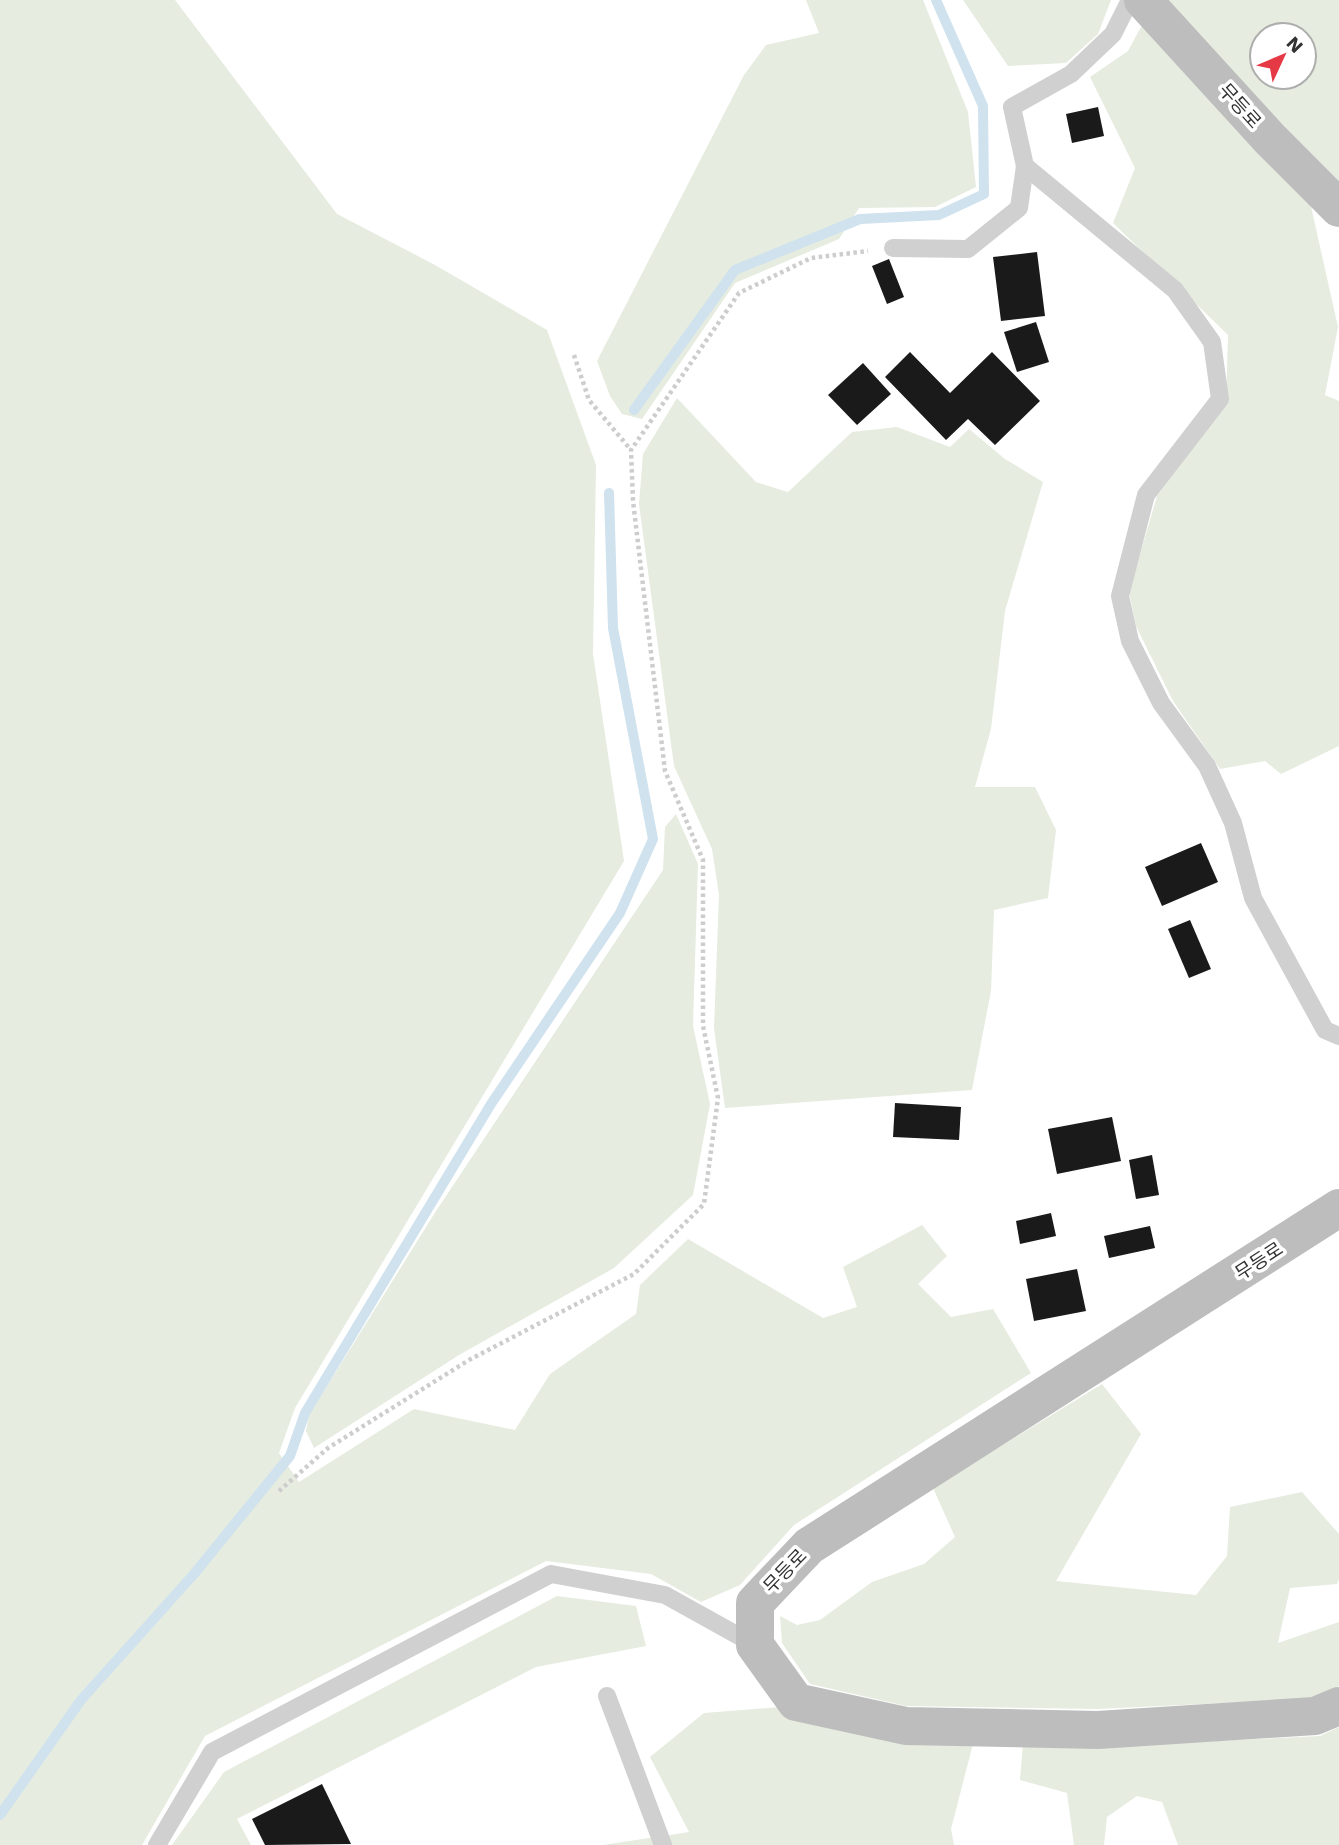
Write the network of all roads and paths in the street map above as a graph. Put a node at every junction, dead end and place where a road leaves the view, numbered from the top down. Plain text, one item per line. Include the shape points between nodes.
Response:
1 (1130, 0) edge
2 (1143, 0) edge
3 (1025, 166) junction
4 (1339, 208) edge
5 (893, 248) joint
6 (574, 355) dead end
7 (631, 450) junction
8 (1339, 1036) edge
9 (1339, 1208) edge
10 (279, 1491) dead end
11 (755, 1645) junction
12 (607, 1696) dead end
13 (1339, 1706) edge
14 (157, 1845) edge
15 (663, 1845) edge

1 - 3 lane via 1113,34 1071,74 1012,107
2 - 4 main road, 무등로
3 - 5 lane via 1019,208 968,249
3 - 8 lane via 1175,290 1212,342 1220,399 1146,495 1120,596 1130,641 1142,666 1161,702 1207,766 1228,812 1253,898 1325,1030
5 - 7 path via 811,258 739,293
6 - 7 path via 589,400
7 - 10 path via 665,771 704,860 703,1026 718,1098 704,1204 634,1274 469,1360 328,1448
9 - 11 main road, 무등로 via 809,1546 755,1603
11 - 13 main road via 796,1702 906,1726 1098,1730 1315,1716
11 - 14 lane via 665,1595 551,1574 212,1752
12 - 15 lane

